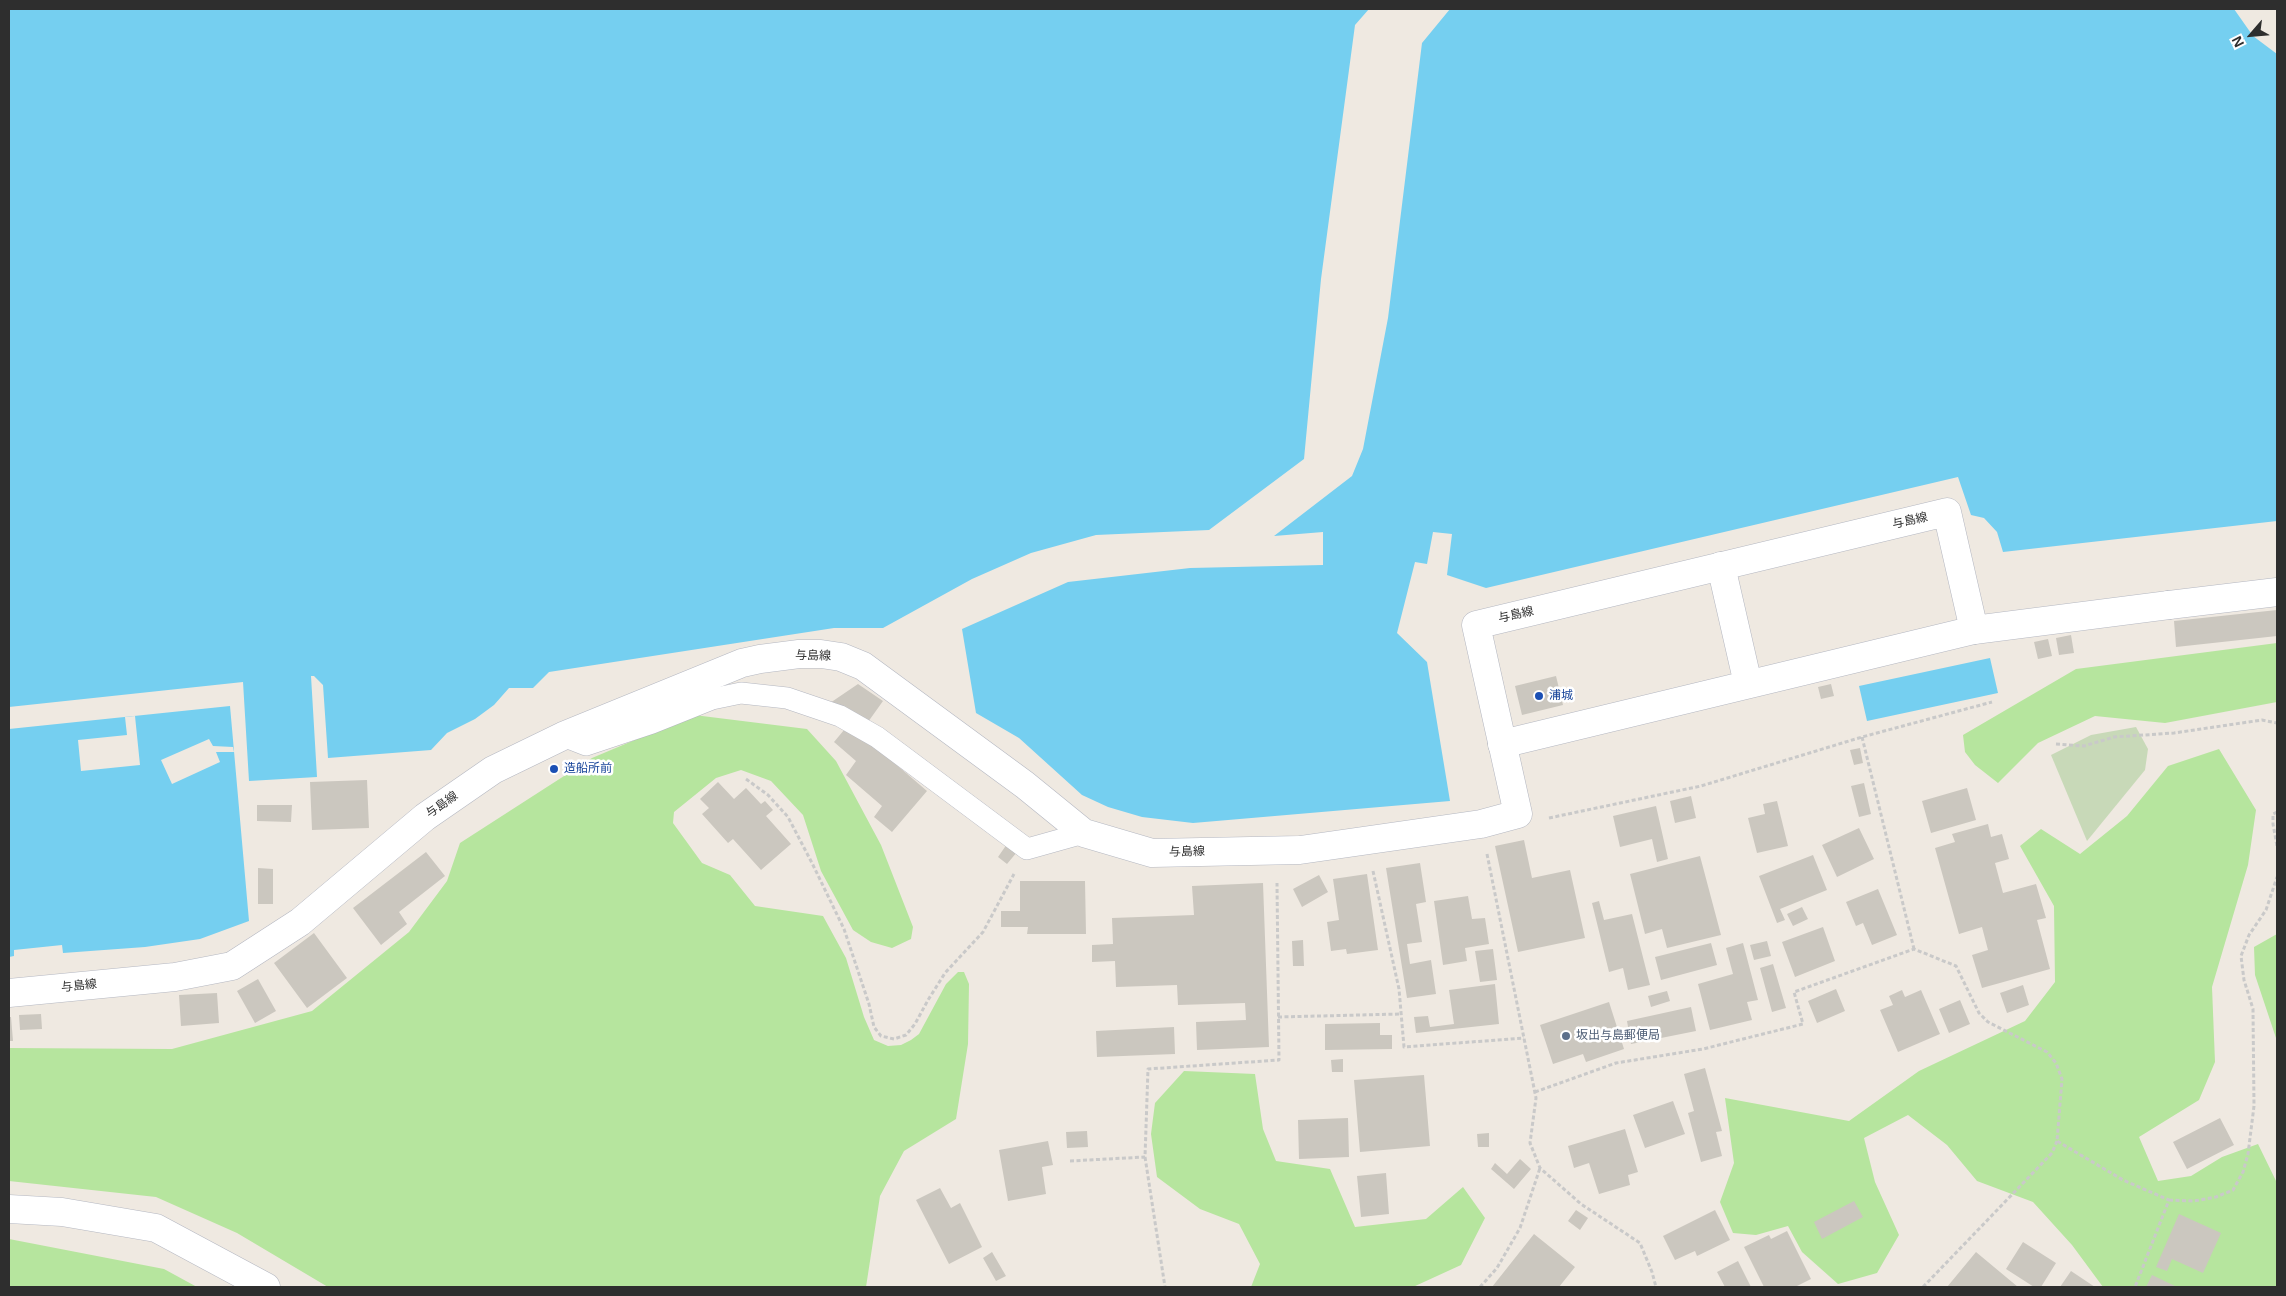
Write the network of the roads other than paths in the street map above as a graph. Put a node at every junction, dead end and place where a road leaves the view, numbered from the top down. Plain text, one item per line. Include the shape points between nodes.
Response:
1 (1721, 566) junction
2 (2277, 592) edge
3 (1974, 630) junction
4 (1748, 684) junction
5 (563, 736) junction
6 (1502, 744) junction
7 (1084, 833) junction
8 (9, 993) edge
9 (9, 1210) edge
10 (266, 1287) edge

1 - 3 main road, 与島線 via 1947,512
1 - 4 main road
1 - 6 main road, 与島線 via 1476,625
2 - 3 main road
3 - 4 main road
4 - 6 main road
5 - 7 lane via 586,745 712,699 741,694 787,698 840,716 877,737 1027,849
5 - 7 main road, 与島線 via 742,663 799,654 841,657 863,666 1025,785
5 - 8 main road, 与島線 via 493,770 425,817 300,922 232,966 175,977
6 - 7 main road, 与島線 via 1518,814 1481,824 1300,850 1152,853
9 - 10 main road via 62,1212 156,1228

